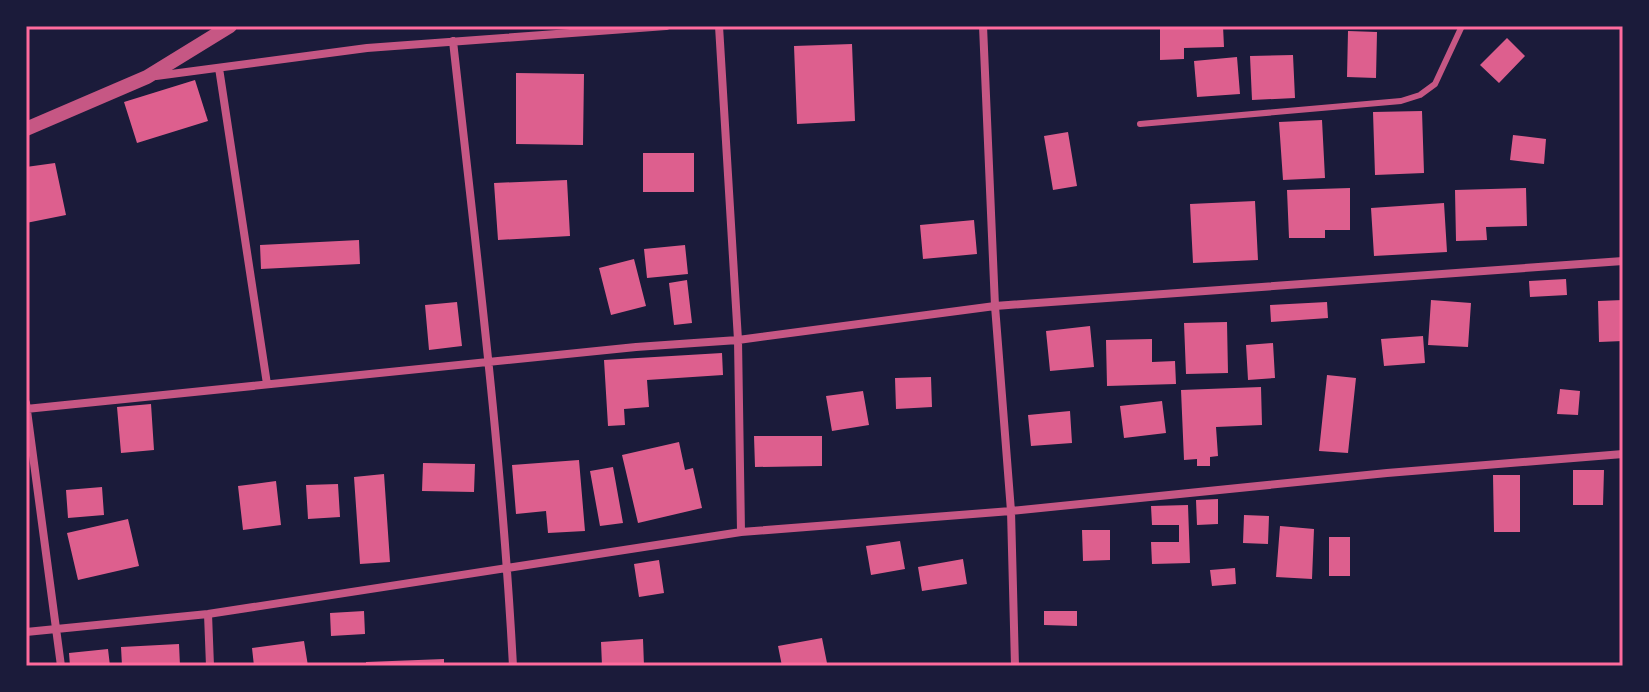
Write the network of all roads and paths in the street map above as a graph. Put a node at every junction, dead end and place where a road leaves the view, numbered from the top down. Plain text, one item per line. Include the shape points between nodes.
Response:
1 (230, 26) edge
2 (666, 26) edge
3 (719, 26) edge
4 (983, 26) edge
5 (1462, 26) edge
6 (453, 41) junction
7 (219, 68) junction
8 (147, 77) junction
9 (1140, 124) dead end
10 (26, 129) edge
11 (1623, 261) edge
12 (995, 306) junction
13 (738, 340) junction
14 (488, 362) junction
15 (267, 384) junction
16 (26, 407) edge
17 (1623, 454) edge
18 (1011, 511) junction
19 (741, 532) junction
20 (508, 568) junction
21 (208, 614) junction
22 (56, 629) junction
23 (26, 632) edge
24 (61, 666) edge
25 (210, 666) edge
26 (513, 666) edge
27 (1015, 666) edge

1 - 8 street
2 - 6 street
3 - 13 street
4 - 12 street
5 - 9 lane via 1435,84 1401,101
6 - 7 street
6 - 14 street
7 - 8 street
7 - 15 street
8 - 10 street
11 - 12 street
12 - 13 street
12 - 18 street
13 - 14 street
13 - 19 street
14 - 15 street
14 - 20 street
15 - 16 street
16 - 22 street
17 - 18 street
18 - 19 street
18 - 27 street
19 - 20 street
20 - 21 street
20 - 26 street
21 - 22 street
21 - 25 street
22 - 23 street
22 - 24 street

